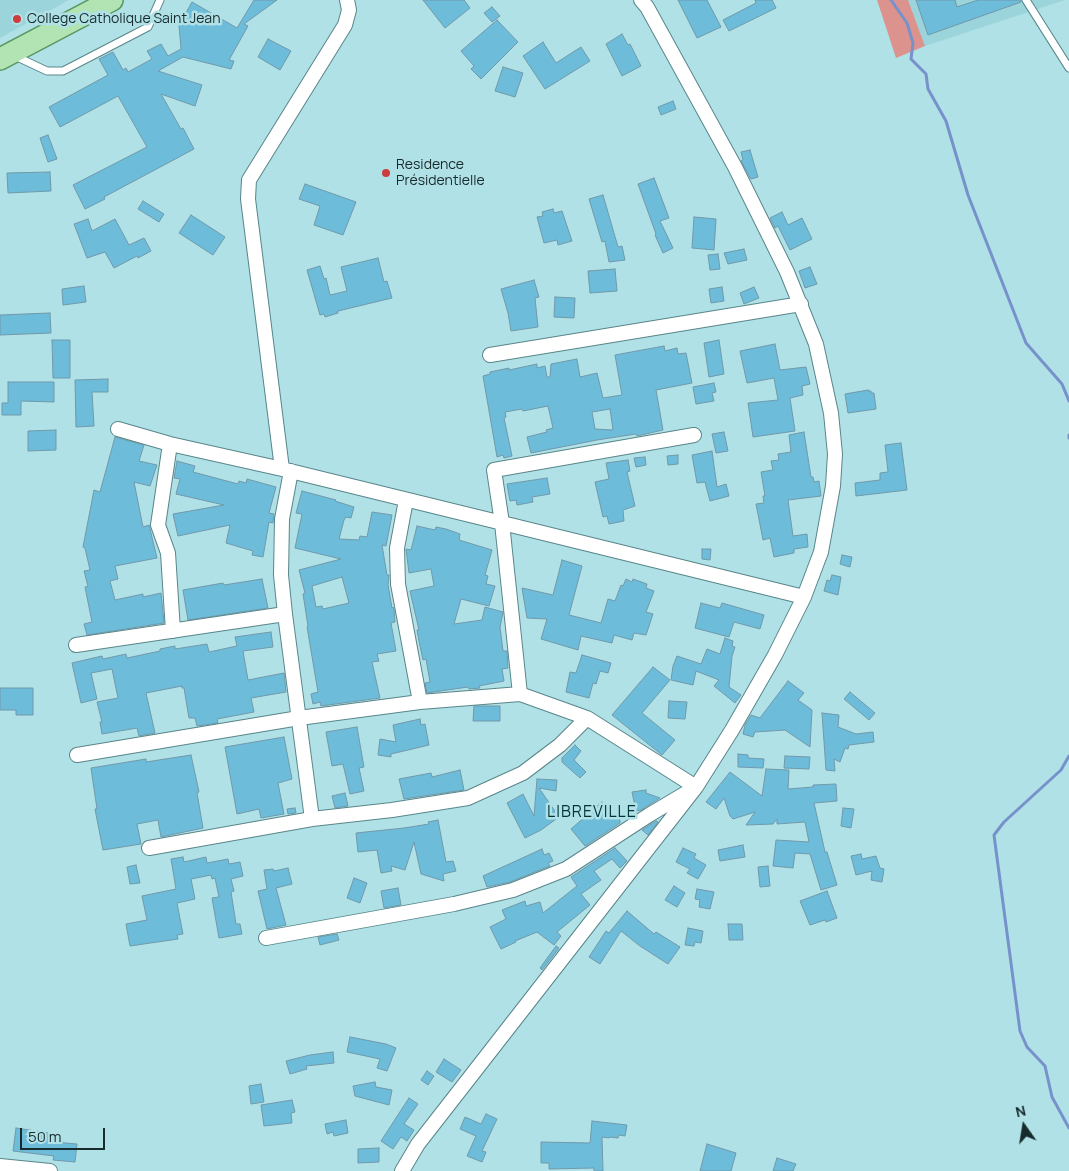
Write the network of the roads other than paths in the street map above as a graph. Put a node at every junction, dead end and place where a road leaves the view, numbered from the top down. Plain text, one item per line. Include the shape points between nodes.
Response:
1 (112, 0) edge
2 (160, 0) edge
3 (347, 0) edge
4 (641, 0) edge
5 (1026, 0) edge
6 (5, 56) edge
7 (1069, 68) edge
8 (801, 304) junction
9 (490, 355) dead end
10 (118, 429) dead end
11 (694, 435) dead end
12 (170, 444) junction
13 (287, 470) junction
14 (406, 500) junction
15 (502, 523) junction
16 (804, 597) junction
17 (285, 614) junction
18 (173, 631) junction
19 (76, 645) dead end
20 (520, 694) junction
21 (420, 702) junction
22 (299, 718) junction
23 (586, 718) junction
24 (77, 755) dead end
25 (696, 787) junction
26 (312, 819) junction
27 (149, 848) dead end
28 (266, 938) dead end
29 (0, 1166) edge
30 (50, 1171) edge
31 (402, 1171) edge

1 - 6 main road
2 - 6 lane via 148,27 63,71 47,71
3 - 13 street via 349,10 345,25 249,180 248,199
4 - 8 street via 735,167
5 - 7 lane
8 - 9 street
8 - 16 street via 816,344 831,413 835,454 832,494 821,552
10 - 12 street
11 - 15 street via 494,470
12 - 13 street
12 - 18 street via 158,525 168,553
13 - 14 street
13 - 17 street via 281,544
14 - 15 street
14 - 21 street via 397,548 398,584
15 - 16 street
15 - 20 street
16 - 25 street via 775,655
17 - 18 street
17 - 22 street
18 - 19 street
20 - 21 street
20 - 23 street
21 - 22 street
22 - 24 street
22 - 26 street
23 - 25 street
23 - 26 street via 560,745 523,773 468,798
25 - 28 street via 566,869 513,890
25 - 31 street via 418,1144
26 - 27 street
29 - 30 street

